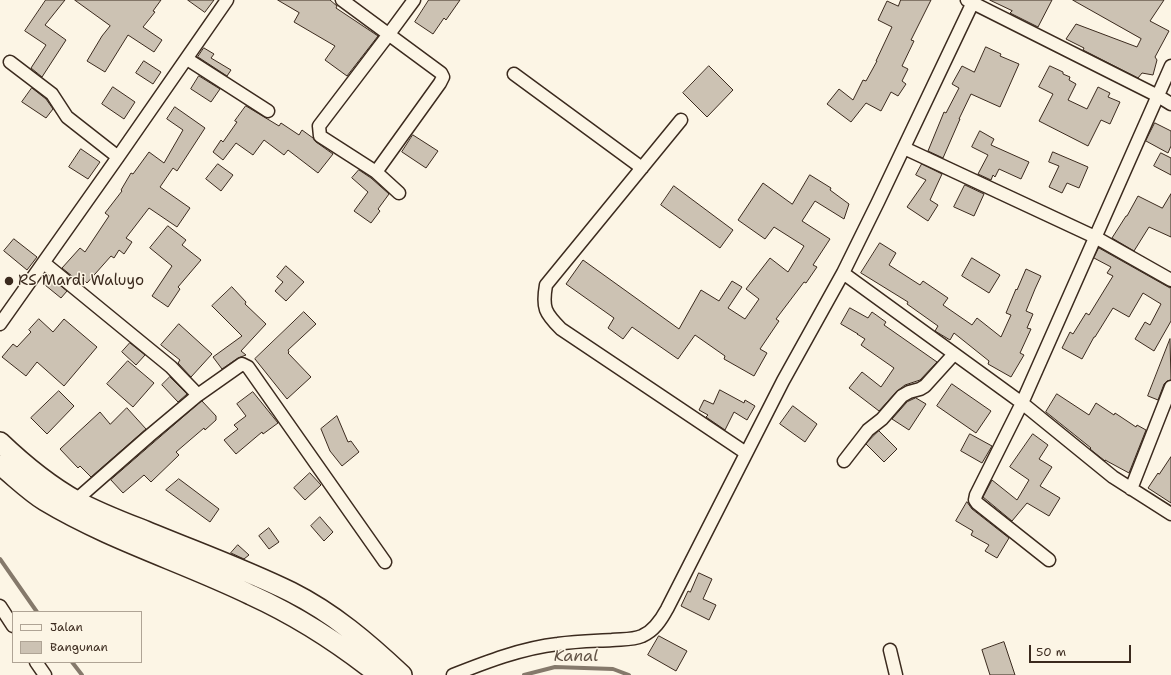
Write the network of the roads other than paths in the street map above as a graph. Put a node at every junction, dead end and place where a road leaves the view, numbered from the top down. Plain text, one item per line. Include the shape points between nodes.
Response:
1 (227, 0) edge
2 (342, 0) edge
3 (414, 0) edge
4 (971, 1) edge
5 (389, 34) junction
6 (187, 59) junction
7 (10, 62) dead end
8 (1171, 66) edge
9 (514, 74) dead end
10 (1158, 96) junction
11 (1171, 104) edge
12 (268, 111) dead end
13 (681, 120) dead end
14 (904, 148) junction
15 (118, 158) junction
16 (642, 168) junction
17 (376, 172) junction
18 (399, 192) dead end
19 (1095, 237) junction
20 (44, 263) junction
21 (843, 273) junction
22 (1171, 280) edge
23 (0, 324) edge
24 (954, 354) junction
25 (1171, 387) edge
26 (198, 395) junction
27 (1022, 403) junction
28 (0, 442) edge
29 (746, 453) junction
30 (844, 462) dead end
31 (0, 465) edge
32 (32, 480) junction
33 (1131, 489) junction
34 (76, 500) junction
35 (1171, 514) edge
36 (1049, 560) dead end
37 (384, 562) dead end
38 (0, 606) edge
39 (12, 624) edge
40 (890, 650) dead end
41 (37, 663) edge
42 (45, 675) edge
43 (379, 675) edge
44 (402, 675) edge
45 (453, 675) edge
46 (896, 675) edge

1 - 6 street
2 - 5 street
3 - 5 street
4 - 10 street
4 - 14 street
5 - 17 street via 443,77
5 - 17 street via 320,126 319,131 320,136
6 - 12 street
6 - 15 street
7 - 15 street via 52,94 67,117
8 - 10 street
9 - 16 street
10 - 11 street
10 - 19 street
13 - 16 street
14 - 19 street
14 - 21 street
15 - 20 street
16 - 29 street via 546,285 543,300 546,312 561,329
17 - 18 street
19 - 22 street
19 - 27 street
20 - 23 street
20 - 26 street via 171,367
21 - 24 street
21 - 29 street
24 - 27 street
24 - 30 street via 925,386 902,396 882,419 868,430
25 - 33 street
26 - 34 street
26 - 37 street via 242,364 246,365
27 - 33 street
27 - 36 street via 975,500
28 - 32 highway
29 - 45 street via 667,609 654,628 643,636 556,644 518,652
31 - 32 highway
32 - 34 highway via 56,487
32 - 43 highway via 44,500 110,534 251,594 286,612 342,646
33 - 35 street
34 - 44 highway via 292,593 331,615 356,633
38 - 39 street
40 - 46 street
41 - 42 street

